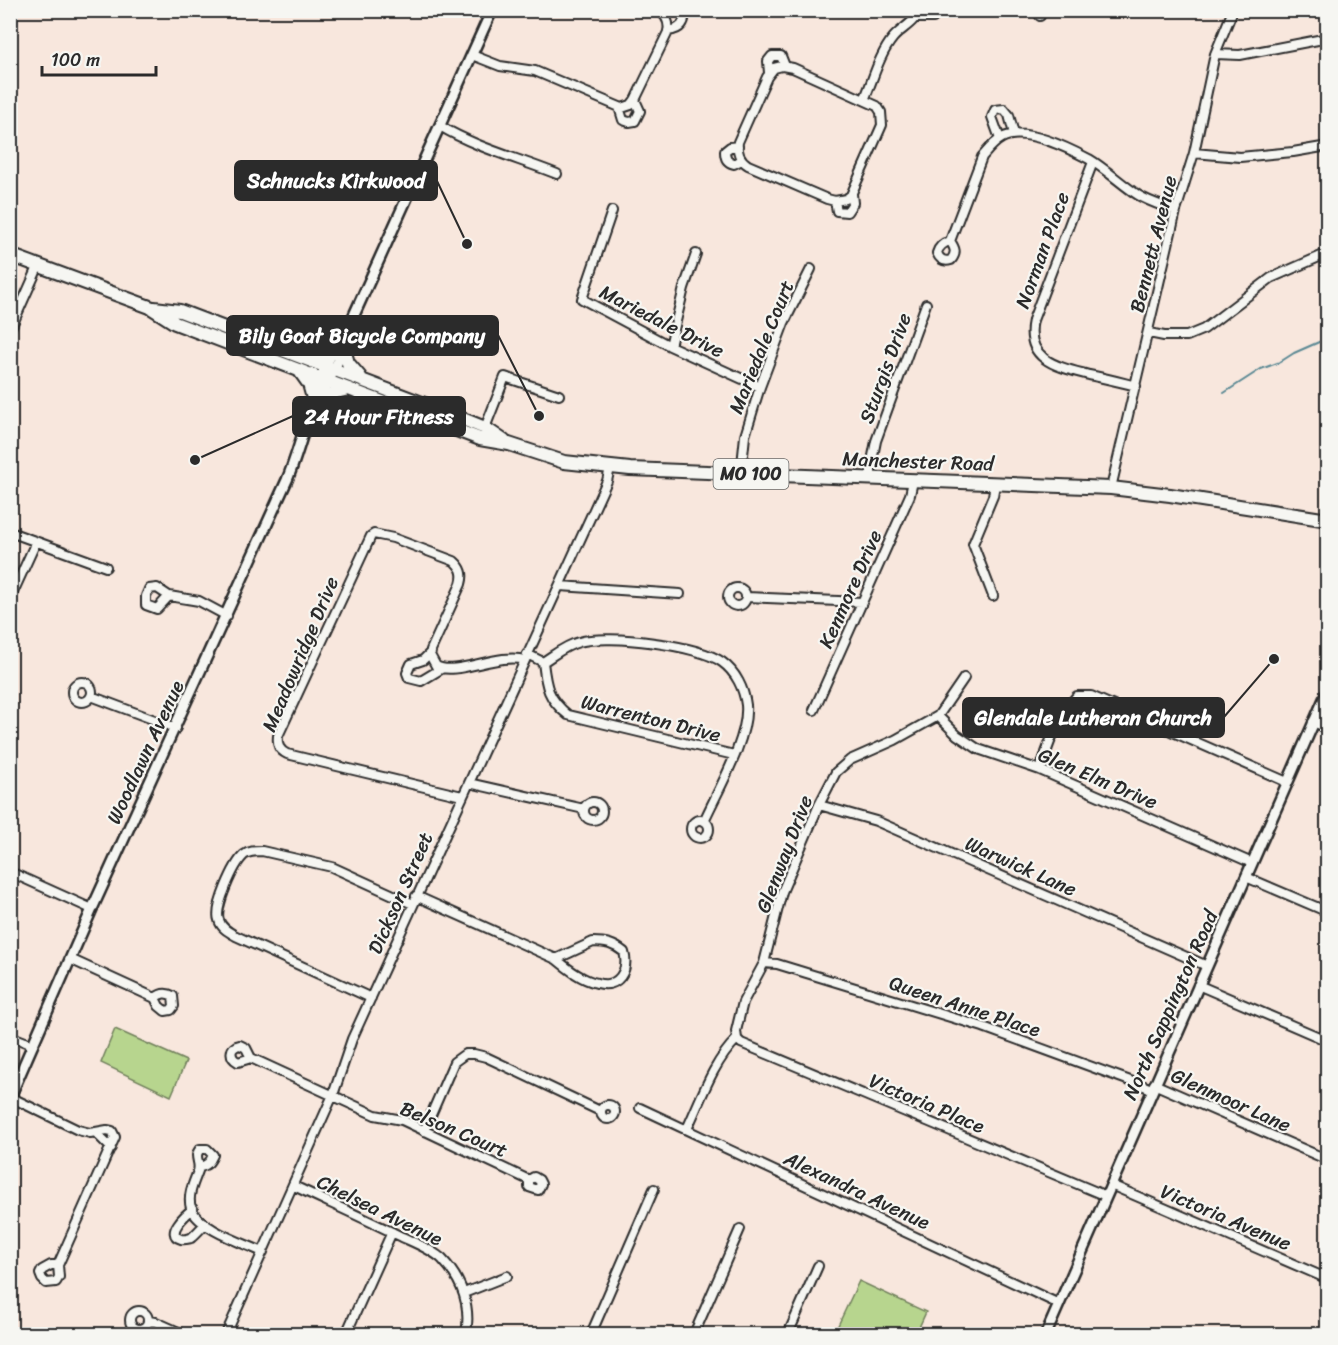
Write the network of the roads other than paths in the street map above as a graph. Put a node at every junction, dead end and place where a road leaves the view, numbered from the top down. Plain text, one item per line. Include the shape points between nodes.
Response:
1 (492, 10) edge
2 (682, 10) edge
3 (936, 10) edge
4 (1233, 10) edge
5 (663, 11) edge
6 (917, 14) edge
7 (668, 31) junction
8 (1328, 39) edge
9 (1215, 54) junction
10 (472, 55) junction
11 (785, 66) junction
12 (769, 74) junction
13 (635, 100) junction
14 (864, 100) junction
15 (619, 107) junction
16 (440, 126) junction
17 (1014, 134) junction
18 (1000, 139) junction
19 (1328, 146) edge
20 (1194, 153) junction
21 (1093, 162) junction
22 (557, 174) dead end
23 (849, 197) junction
24 (835, 201) junction
25 (612, 211) dead end
26 (1176, 211) junction
27 (950, 241) dead end
28 (1328, 253) edge
29 (696, 254) dead end
30 (10, 255) edge
31 (39, 265) junction
32 (811, 269) dead end
33 (926, 304) dead end
34 (10, 330) edge
35 (1149, 333) junction
36 (670, 346) junction
37 (340, 347) junction
38 (301, 364) junction
39 (328, 374) junction
40 (363, 380) junction
41 (1136, 386) junction
42 (760, 387) junction
43 (350, 389) junction
44 (559, 395) dead end
45 (316, 400) junction
46 (485, 428) junction
47 (509, 444) junction
48 (610, 468) junction
49 (741, 474) junction
50 (871, 479) junction
51 (913, 481) junction
52 (995, 484) junction
53 (1111, 488) junction
54 (1327, 520) edge
55 (10, 532) edge
56 (36, 542) junction
57 (106, 567) dead end
58 (560, 586) junction
59 (680, 594) dead end
60 (993, 596) dead end
61 (169, 597) dead end
62 (746, 597) dead end
63 (10, 599) edge
64 (862, 602) junction
65 (226, 616) junction
66 (431, 652) junction
67 (526, 657) junction
68 (543, 662) junction
69 (441, 669) junction
70 (963, 678) dead end
71 (1328, 690) edge
72 (91, 696) dead end
73 (814, 710) dead end
74 (938, 716) junction
75 (1313, 722) junction
76 (176, 728) junction
77 (1328, 728) edge
78 (734, 755) junction
79 (1040, 770) junction
80 (1287, 782) junction
81 (469, 783) junction
82 (462, 796) junction
83 (819, 805) junction
84 (584, 809) dead end
85 (704, 821) dead end
86 (1252, 862) junction
87 (10, 872) edge
88 (1246, 877) junction
89 (415, 900) junction
90 (92, 909) junction
91 (1328, 912) edge
92 (70, 959) junction
93 (556, 959) junction
94 (764, 963) junction
95 (1207, 966) junction
96 (1198, 985) junction
97 (155, 998) dead end
98 (371, 998) junction
99 (10, 1036) edge
100 (737, 1039) junction
101 (1328, 1041) edge
102 (33, 1045) junction
103 (251, 1058) dead end
104 (1153, 1087) junction
105 (333, 1095) junction
106 (10, 1097) edge
107 (640, 1108) dead end
108 (600, 1111) dead end
109 (687, 1129) junction
110 (424, 1131) junction
111 (96, 1132) junction
112 (111, 1148) junction
113 (1328, 1160) edge
114 (199, 1167) dead end
115 (529, 1180) dead end
116 (1111, 1185) junction
117 (294, 1186) junction
118 (654, 1189) dead end
119 (1106, 1196) junction
120 (192, 1209) junction
121 (205, 1224) junction
122 (740, 1229) dead end
123 (392, 1232) junction
124 (263, 1252) junction
125 (57, 1265) dead end
126 (818, 1266) dead end
127 (507, 1276) dead end
128 (1328, 1279) edge
129 (464, 1293) junction
130 (1059, 1304) junction
131 (147, 1321) dead end
132 (183, 1335) edge
133 (226, 1335) edge
134 (346, 1335) edge
135 (466, 1335) edge
136 (591, 1335) edge
137 (694, 1335) edge
138 (788, 1335) edge
139 (1046, 1335) edge

1 - 10 street, Woodlawn Avenue
2 - 7 street via 684,22
3 - 6 street via 933,18
4 - 9 street, Bennett Avenue
5 - 7 street
6 - 14 street via 893,37
7 - 13 street
8 - 9 street via 1240,55
9 - 20 street, Bennett Avenue
10 - 15 street via 500,66 535,71
10 - 16 street, Woodlawn Avenue
11 - 12 street via 774,68
11 - 12 street via 781,56 772,56 768,61
11 - 14 street
12 - 24 street via 739,153 748,165
13 - 15 street
13 - 15 street via 640,111 635,121 623,120
14 - 23 street via 877,106 883,119
16 - 22 street via 487,150
16 - 37 street, Woodlawn Avenue via 350,324 341,336
17 - 18 street
17 - 18 street via 1009,115 1004,110 995,110 992,117
17 - 21 street via 1040,138
18 - 27 street via 982,157
19 - 20 street via 1240,157
20 - 26 street, Bennett Avenue
21 - 26 street via 1140,196
21 - 41 street, Norman Place via 1033,321 1032,339 1042,357 1054,366
23 - 24 street
23 - 24 street via 854,203 847,212 837,211
25 - 36 street, Mariedale Drive via 582,298
26 - 35 street, Bennett Avenue
28 - 35 street via 1271,278 1204,329 1187,336
29 - 36 street
30 - 31 main road, Manchester Road / MO 100
31 - 34 street
31 - 38 main road, Manchester Road / MO 100 via 150,307 175,323
32 - 42 street, Mariedale Court via 784,323
33 - 50 street, Sturgis Drive via 876,441
35 - 41 street, Bennett Avenue
36 - 42 street, Mariedale Drive
37 - 38 main road
37 - 39 street, Woodlawn Avenue
37 - 40 main road
38 - 39 main road, Manchester Road / MO 100
38 - 45 main road
39 - 40 main road, Manchester Road / MO 100
39 - 43 main road, Manchester Road / MO 100
39 - 45 street, Woodlawn Avenue
40 - 46 main road, Manchester Road / MO 100
41 - 53 street, Bennett Avenue
42 - 49 street, Mariedale Court via 744,436
43 - 45 main road
43 - 47 main road, Manchester Road / MO 100 via 480,439
44 - 46 street via 505,377
45 - 65 street, Woodlawn Avenue via 287,480
46 - 47 main road, Manchester Road / MO 100
47 - 48 main road, Manchester Road / MO 100 via 564,462
48 - 49 main road, Manchester Road / MO 100
48 - 58 street, Dickson Street
49 - 50 main road, Manchester Road / MO 100
50 - 51 main road, Manchester Road / MO 100
51 - 52 main road, Manchester Road / MO 100
51 - 64 street, Kenmore Drive
52 - 53 main road, Manchester Road / MO 100
52 - 60 street via 973,544
53 - 54 main road, Manchester Road / MO 100
55 - 56 street
56 - 57 street
56 - 63 street
58 - 59 street
58 - 67 street, Dickson Street
61 - 65 street via 199,602
62 - 64 street
64 - 73 street, Kenmore Drive
65 - 76 street, Woodlawn Avenue
66 - 69 street via 432,662
66 - 69 street via 411,664 409,678 421,681
66 - 82 street, Meadowridge Drive via 463,572 454,561 375,534 367,542 277,744 287,754
67 - 68 street
67 - 69 street
67 - 81 street, Dickson Street
68 - 78 street, Warrenton Drive via 548,693 568,715
68 - 78 street via 577,642 595,639 616,638 708,653 724,663 743,689 745,725
70 - 74 street, Glenway Drive
71 - 75 street, North Sappington Road
72 - 76 street
74 - 79 street, Glen Elm Drive via 978,749
74 - 83 street, Glenway Drive via 843,764
75 - 77 street
75 - 80 street, North Sappington Road
76 - 90 street, Woodlawn Avenue
78 - 85 street
79 - 80 street via 1067,706 1077,696 1091,696
79 - 86 street, Glen Elm Drive
80 - 86 street, North Sappington Road
81 - 82 street, Dickson Street
81 - 84 street
82 - 89 street, Dickson Street
83 - 94 street, Glenway Drive via 782,892
83 - 95 street, Warwick Lane via 876,821
86 - 88 street, North Sappington Road
87 - 90 street
88 - 91 street
88 - 95 street, North Sappington Road
89 - 93 street
89 - 98 street, Dickson Street
89 - 98 street via 332,867 250,851 238,863 218,905 218,919 236,936
90 - 92 street, Woodlawn Avenue
92 - 97 street
92 - 102 street, Woodlawn Avenue
93 - 93 street via 593,942 603,942 624,952 627,961 619,980 598,984
94 - 100 street, Glenway Drive via 743,1002
94 - 104 street, Queen Anne Place via 983,1027
95 - 96 street, North Sappington Road
96 - 101 street
96 - 104 street, North Sappington Road
98 - 105 street, Dickson Street
99 - 102 street
100 - 109 street, Glenway Drive via 717,1067
100 - 119 street, Victoria Place
102 - 106 street, Woodlawn Avenue
103 - 105 street, Belson Court
104 - 113 street, Glenmoor Lane
104 - 116 street, North Sappington Road
105 - 110 street, Belson Court via 375,1115 402,1120
105 - 117 street, Dickson Street
106 - 111 street via 78,1130
107 - 109 street, Alexandra Avenue
108 - 110 street via 486,1057 465,1054 454,1062
109 - 130 street, Alexandra Avenue
110 - 115 street, Belson Court
111 - 112 street
111 - 112 street via 112,1131 115,1137
112 - 125 street
114 - 120 street via 190,1195
116 - 119 street, North Sappington Road
116 - 128 street, Victoria Avenue
117 - 123 street, Chelsea Avenue
117 - 124 street, Dickson Street
118 - 136 street
119 - 130 street, North Sappington Road
120 - 121 street
120 - 121 street via 175,1230 178,1238 191,1237
121 - 124 street
122 - 137 street
123 - 129 street, Chelsea Avenue via 441,1258
123 - 134 street
124 - 133 street, Dickson Street
126 - 138 street
127 - 129 street
129 - 135 street, Chelsea Avenue via 468,1307
130 - 139 street, North Sappington Road
131 - 132 street

